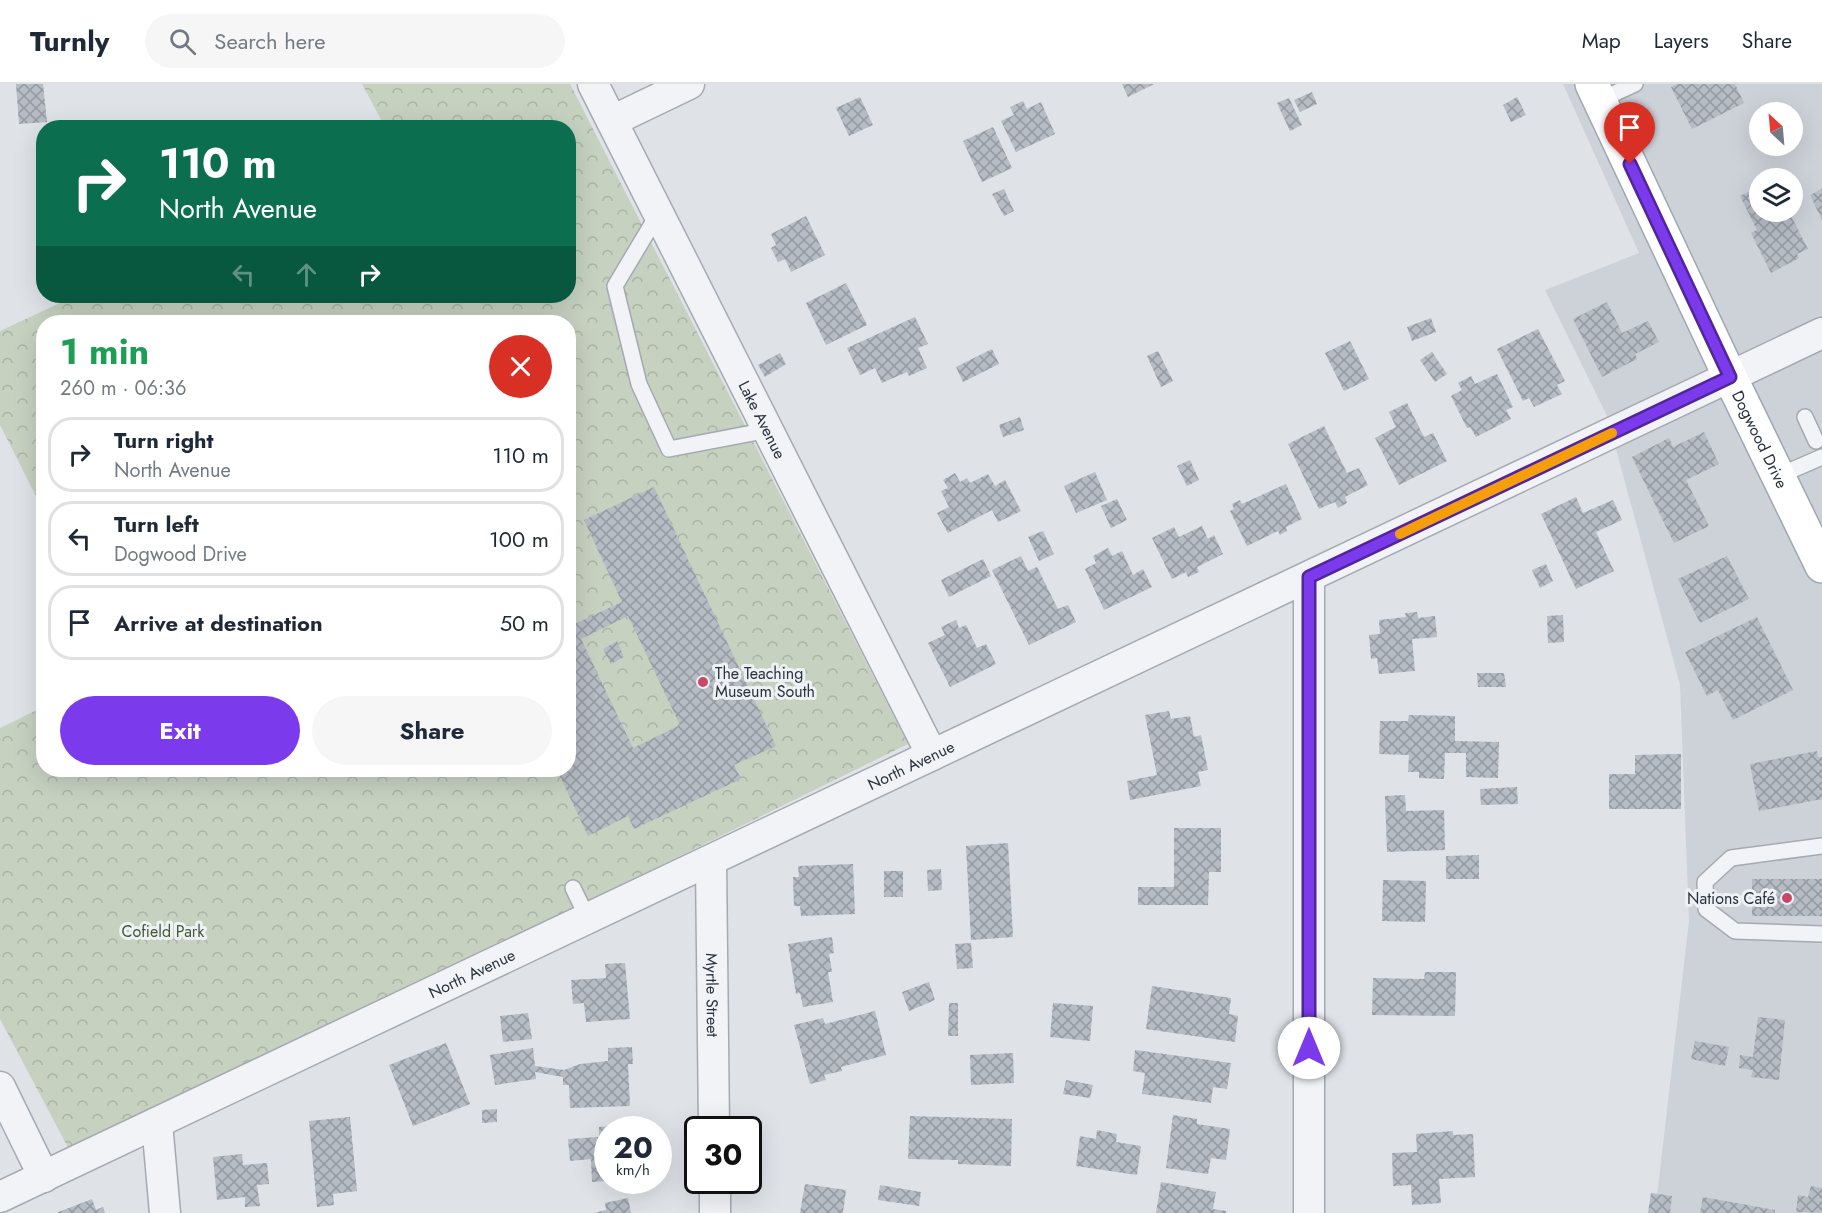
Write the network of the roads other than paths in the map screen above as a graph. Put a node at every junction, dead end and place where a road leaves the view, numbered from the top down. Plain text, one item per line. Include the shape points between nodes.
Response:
1 (593, 84) edge
2 (689, 84) edge
3 (1635, 84) edge
4 (1596, 92) edge
5 (612, 121) junction
6 (658, 214) junction
7 (1822, 333) edge
8 (1730, 377) junction
9 (1805, 417) dead end
10 (768, 430) junction
11 (1816, 441) dead end
12 (1822, 457) edge
13 (1778, 476) junction
14 (1818, 549) edge
15 (1309, 577) junction
16 (932, 755) junction
17 (1822, 846) edge
18 (711, 861) junction
19 (573, 888) dead end
20 (588, 919) junction
21 (1822, 934) edge
22 (0, 1087) edge
23 (714, 1116) edge
24 (157, 1123) junction
25 (44, 1177) junction
26 (714, 1194) edge
27 (0, 1197) edge
28 (165, 1213) edge
29 (715, 1213) edge
30 (1309, 1213) edge

1 - 5 street, Lake Avenue
2 - 5 street
3 - 4 lane
4 - 8 main road, Dogwood Drive
5 - 6 street, Lake Avenue
6 - 10 street, Lake Avenue
6 - 10 lane via 615,286 639,384 669,449
7 - 8 street, North Avenue
8 - 13 main road, Dogwood Drive
8 - 15 street, North Avenue
9 - 11 lane
10 - 16 street, Lake Avenue
12 - 13 lane
13 - 14 main road, Dogwood Drive
15 - 16 street, North Avenue
15 - 30 street
16 - 18 street, North Avenue
17 - 21 lane via 1731,858 1705,882 1706,909 1735,931
18 - 20 street, North Avenue
18 - 23 street, Myrtle Street
19 - 20 lane
20 - 24 street, North Avenue
22 - 25 street
24 - 25 street, North Avenue
24 - 28 street
25 - 27 street, North Avenue
26 - 29 street

